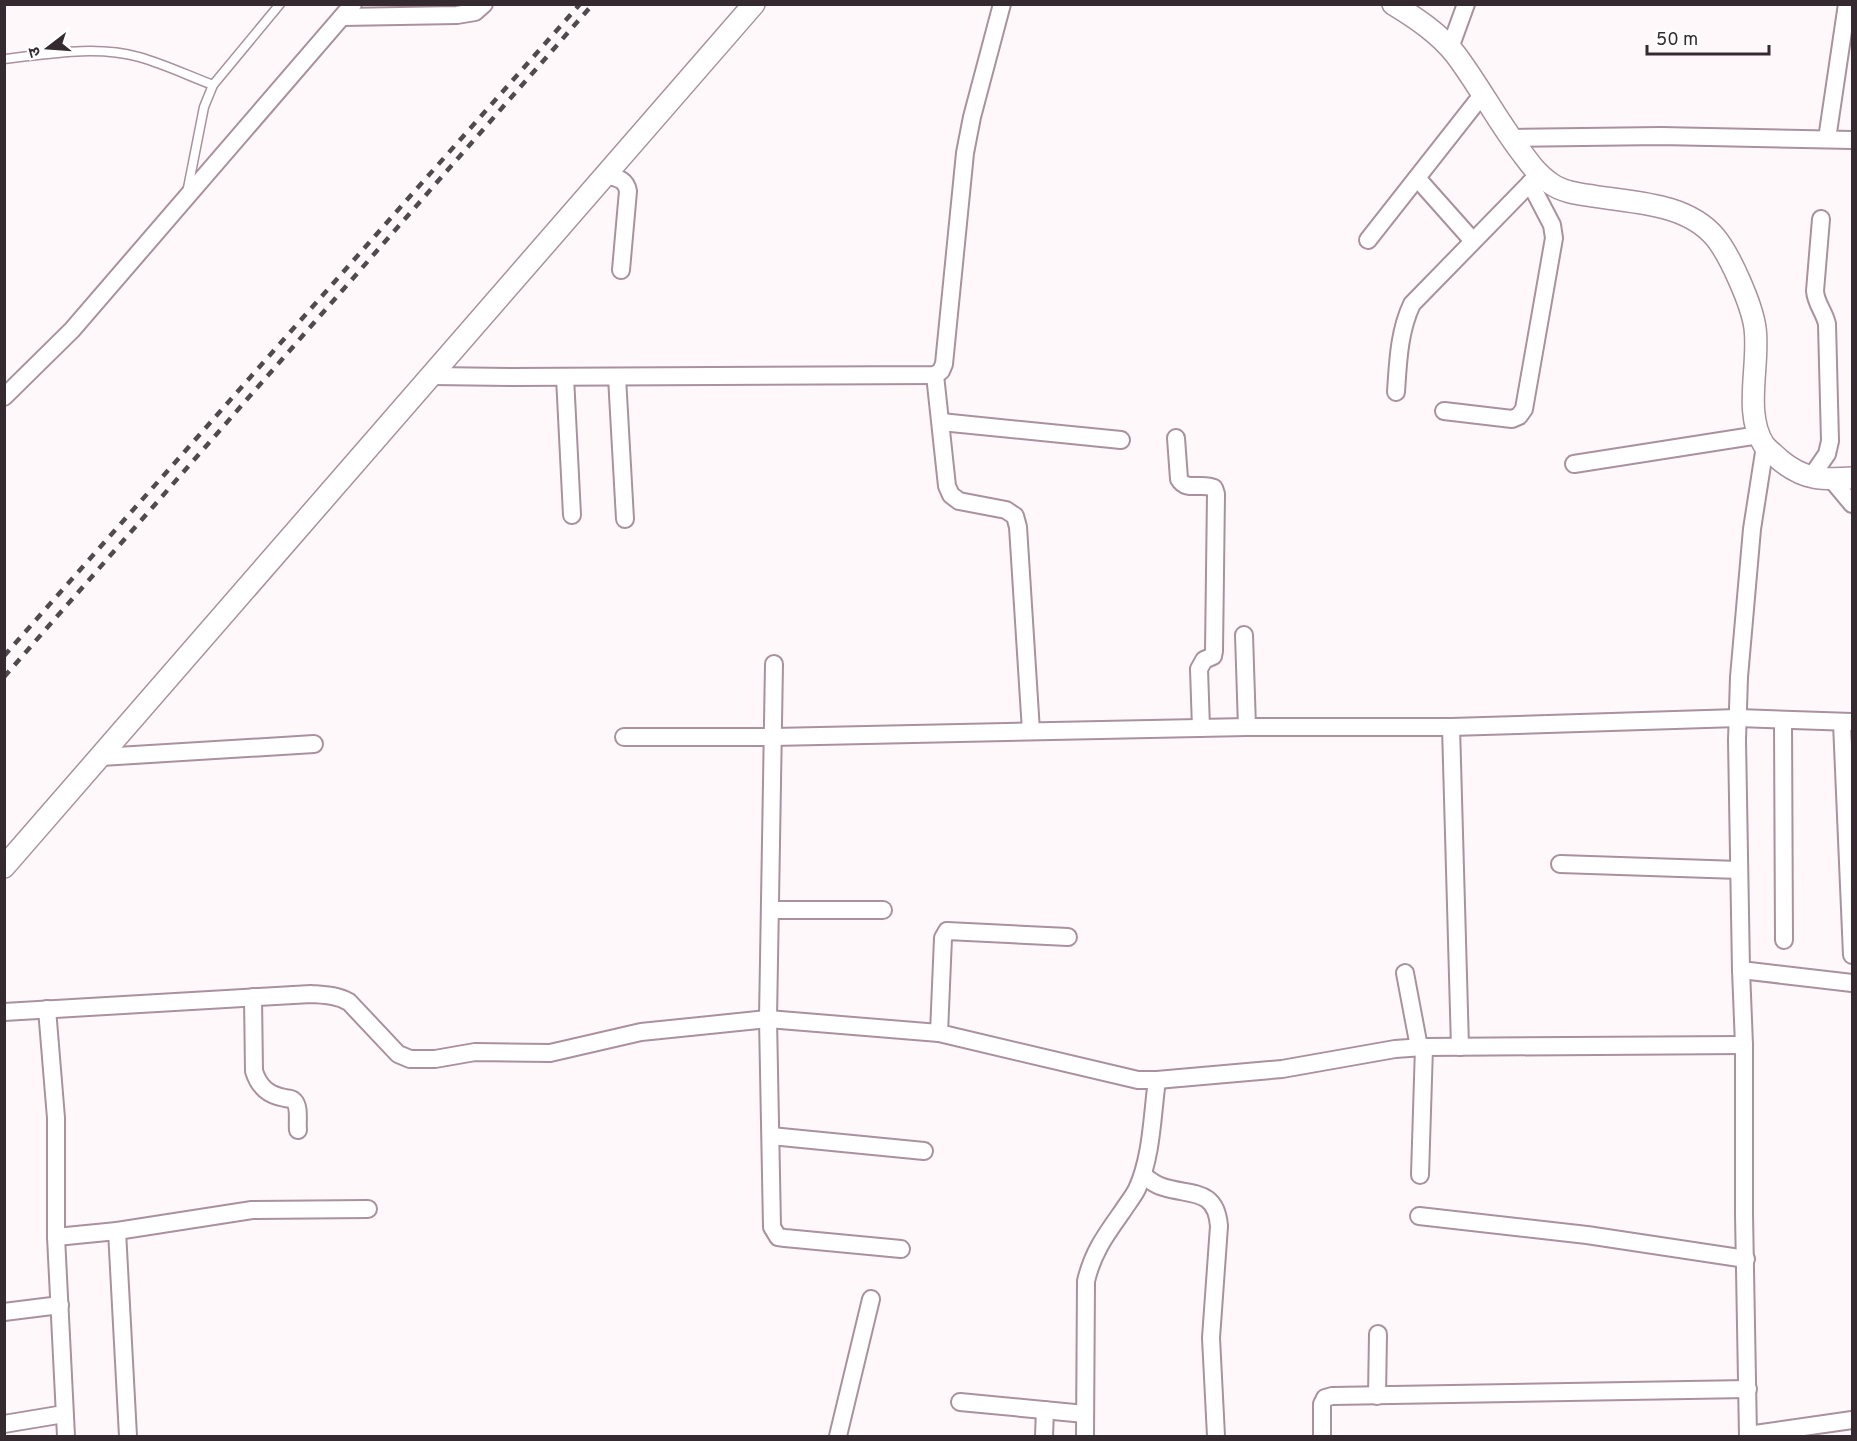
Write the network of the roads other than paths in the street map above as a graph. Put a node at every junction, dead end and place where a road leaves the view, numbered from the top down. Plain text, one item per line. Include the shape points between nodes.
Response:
1 (280, 4) edge
2 (353, 4) edge
3 (484, 4) edge
4 (754, 4) edge
5 (1002, 4) edge
6 (1393, 4) edge
7 (1466, 4) edge
8 (1847, 4) edge
9 (342, 17) junction
10 (1450, 48) junction
11 (4, 59) edge
12 (213, 86) junction
13 (1482, 95) junction
14 (1511, 138) junction
15 (1827, 139) junction
16 (1852, 140) edge
17 (606, 175) junction
18 (1417, 178) junction
19 (1534, 179) junction
20 (185, 199) junction
21 (1821, 219) dead end
22 (1368, 240) dead end
23 (1473, 241) junction
24 (621, 270) dead end
25 (935, 375) junction
26 (432, 376) junction
27 (565, 377) junction
28 (617, 377) junction
29 (1396, 392) dead end
30 (4, 397) edge
31 (1444, 411) dead end
32 (940, 422) junction
33 (1176, 438) dead end
34 (1121, 441) dead end
35 (1762, 441) junction
36 (1574, 464) dead end
37 (1811, 477) junction
38 (1842, 479) edge
39 (1852, 504) edge
40 (572, 515) dead end
41 (625, 519) dead end
42 (1244, 635) dead end
43 (774, 664) dead end
44 (1738, 718) junction
45 (1783, 720) junction
46 (1847, 722) edge
47 (1247, 726) junction
48 (1451, 727) junction
49 (1201, 728) junction
50 (1031, 731) junction
51 (624, 737) dead end
52 (773, 737) junction
53 (314, 744) dead end
54 (101, 757) junction
55 (1849, 772) edge
56 (1560, 864) dead end
57 (4, 867) edge
58 (1739, 870) junction
59 (770, 910) junction
60 (883, 910) dead end
61 (1068, 937) dead end
62 (1785, 940) dead end
63 (1852, 955) edge
64 (1741, 970) junction
65 (1405, 973) dead end
66 (1852, 983) edge
67 (253, 997) junction
68 (47, 1009) junction
69 (4, 1012) edge
70 (768, 1019) junction
71 (939, 1034) junction
72 (1744, 1045) junction
73 (1422, 1047) junction
74 (1460, 1047) junction
75 (1157, 1080) junction
76 (298, 1130) dead end
77 (771, 1136) junction
78 (924, 1151) dead end
79 (1143, 1175) junction
80 (1420, 1175) dead end
81 (368, 1209) dead end
82 (1419, 1216) dead end
83 (117, 1231) junction
84 (56, 1237) junction
85 (901, 1249) dead end
86 (1746, 1258) junction
87 (871, 1299) dead end
88 (60, 1305) junction
89 (4, 1312) edge
90 (1378, 1334) dead end
91 (1748, 1389) junction
92 (1377, 1396) junction
93 (960, 1402) dead end
94 (1045, 1410) junction
95 (64, 1414) junction
96 (1085, 1414) junction
97 (1852, 1420) edge
98 (4, 1424) edge
99 (1748, 1436) edge
100 (66, 1437) edge
101 (128, 1437) edge
102 (838, 1437) edge
103 (1044, 1437) edge
104 (1084, 1437) edge
105 (1216, 1437) edge
106 (1322, 1437) edge

1 - 12 lane
2 - 9 street
3 - 9 street via 475,12 457,15
4 - 17 street
5 - 25 street via 967,144 944,364
6 - 10 street
7 - 10 street
8 - 15 street
9 - 20 street
10 - 13 street
11 - 12 lane via 106,51 139,57
12 - 20 lane via 204,107
13 - 14 street
13 - 18 street
14 - 15 street
14 - 19 street
15 - 16 street
17 - 24 street via 623,181 628,191
17 - 26 street
18 - 22 street
18 - 23 street
19 - 23 street
19 - 31 street via 1554,238 1524,409 1512,419
19 - 35 street via 1574,193 1681,212 1715,238 1729,260 1755,326 1754,413
20 - 30 street via 72,330
21 - 37 street via 1815,291 1827,324 1830,441 1827,454
23 - 29 street via 1412,304 1398,357
25 - 28 street
25 - 32 street
26 - 27 street
26 - 54 street
27 - 28 street
27 - 40 street
28 - 41 street
32 - 34 street
32 - 50 street via 951,495 959,501 1006,510 1015,516 1018,526
33 - 49 street via 1181,484 1210,485 1216,494 1214,651 1199,669
35 - 36 street
35 - 37 street via 1797,472
35 - 44 street
37 - 38 street
38 - 39 street
42 - 47 street
43 - 52 street
44 - 45 street
44 - 48 street
44 - 58 street
45 - 46 street
45 - 62 street
46 - 55 street
47 - 48 street
47 - 49 street
48 - 74 street
49 - 50 street
50 - 52 street
51 - 52 street
52 - 59 street
53 - 54 street
54 - 57 street
55 - 63 street
56 - 58 street
58 - 64 street
59 - 60 street
59 - 70 street
61 - 71 street via 947,931 942,938
64 - 66 street
64 - 72 street
65 - 73 street
67 - 68 street
67 - 70 street via 340,997 398,1054 410,1059 475,1052 550,1053 641,1032
67 - 76 street via 254,1071 268,1093 295,1102
68 - 69 street
68 - 84 street via 56,1118
70 - 71 street
70 - 77 street
71 - 75 street via 1138,1080
72 - 74 street
72 - 86 street
73 - 74 street
73 - 75 street via 1282,1069
73 - 80 street
75 - 79 street
77 - 78 street
77 - 85 street via 772,1227 778,1237
79 - 96 street via 1091,1260 1086,1281
79 - 105 street via 1162,1187 1207,1198 1218,1216 1211,1338
81 - 83 street via 252,1210
82 - 86 street via 1587,1234
83 - 84 street
83 - 101 street
84 - 88 street
86 - 91 street
87 - 102 street
88 - 89 street
88 - 95 street
90 - 92 street
91 - 92 street
91 - 99 street
92 - 106 street via 1325,1398
93 - 94 street
94 - 96 street
94 - 103 street
95 - 98 street
95 - 100 street
96 - 104 street
97 - 99 street

